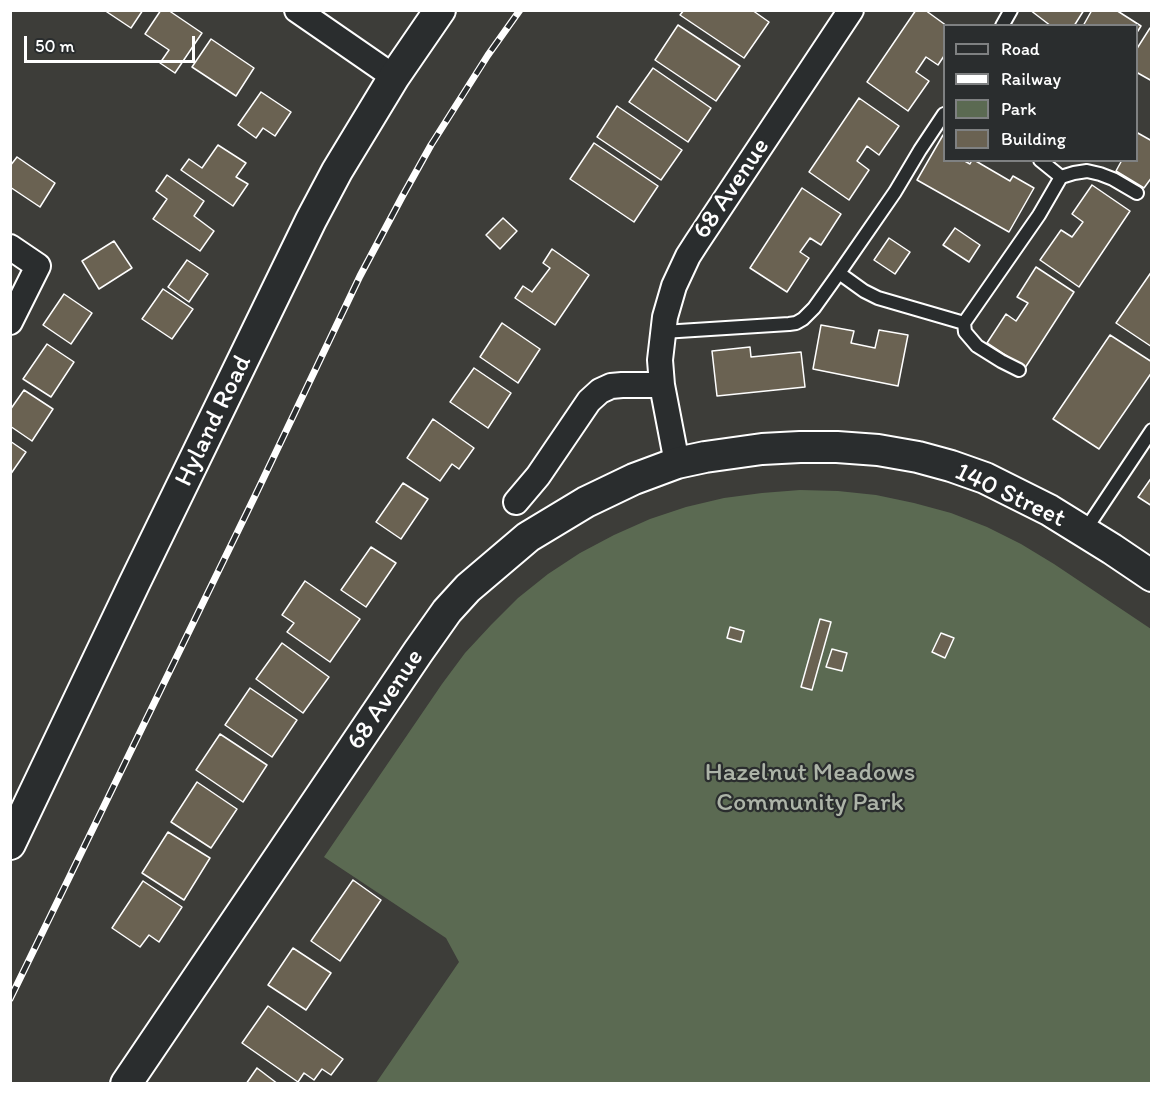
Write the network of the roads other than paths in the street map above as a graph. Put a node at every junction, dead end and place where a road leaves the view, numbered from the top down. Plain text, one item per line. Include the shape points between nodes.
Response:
1 (297, 10) edge
2 (440, 10) edge
3 (851, 10) edge
4 (1011, 10) edge
5 (1003, 24) edge
6 (394, 76) junction
7 (943, 117) edge
8 (1042, 162) edge
9 (1061, 177) junction
10 (1137, 193) dead end
11 (10, 247) edge
12 (839, 273) junction
13 (10, 322) edge
14 (964, 323) junction
15 (663, 332) junction
16 (1020, 370) dead end
17 (662, 386) junction
18 (1152, 430) edge
19 (677, 463) junction
20 (516, 502) dead end
21 (1084, 531) junction
22 (1152, 576) edge
23 (10, 844) edge
24 (126, 1083) edge

1 - 6 street
2 - 6 street, Hyland Road
3 - 15 street, 68 Avenue via 688,256 674,286
4 - 5 lane
6 - 23 street, Hyland Road via 337,171 287,268
7 - 12 lane
8 - 9 lane
9 - 10 lane via 1087,171
9 - 14 lane
11 - 13 street via 38,266
12 - 14 lane via 878,298
12 - 15 lane via 809,314 796,323
14 - 16 lane via 965,332 977,346
15 - 17 street, 68 Avenue
17 - 19 street, 68 Avenue
17 - 20 street via 621,385 600,391
18 - 21 lane
19 - 21 street, 140 Street via 762,449 878,450 918,457 985,478
19 - 24 street, 68 Avenue via 634,479 555,519 492,566 454,603
21 - 22 street, 140 Street

